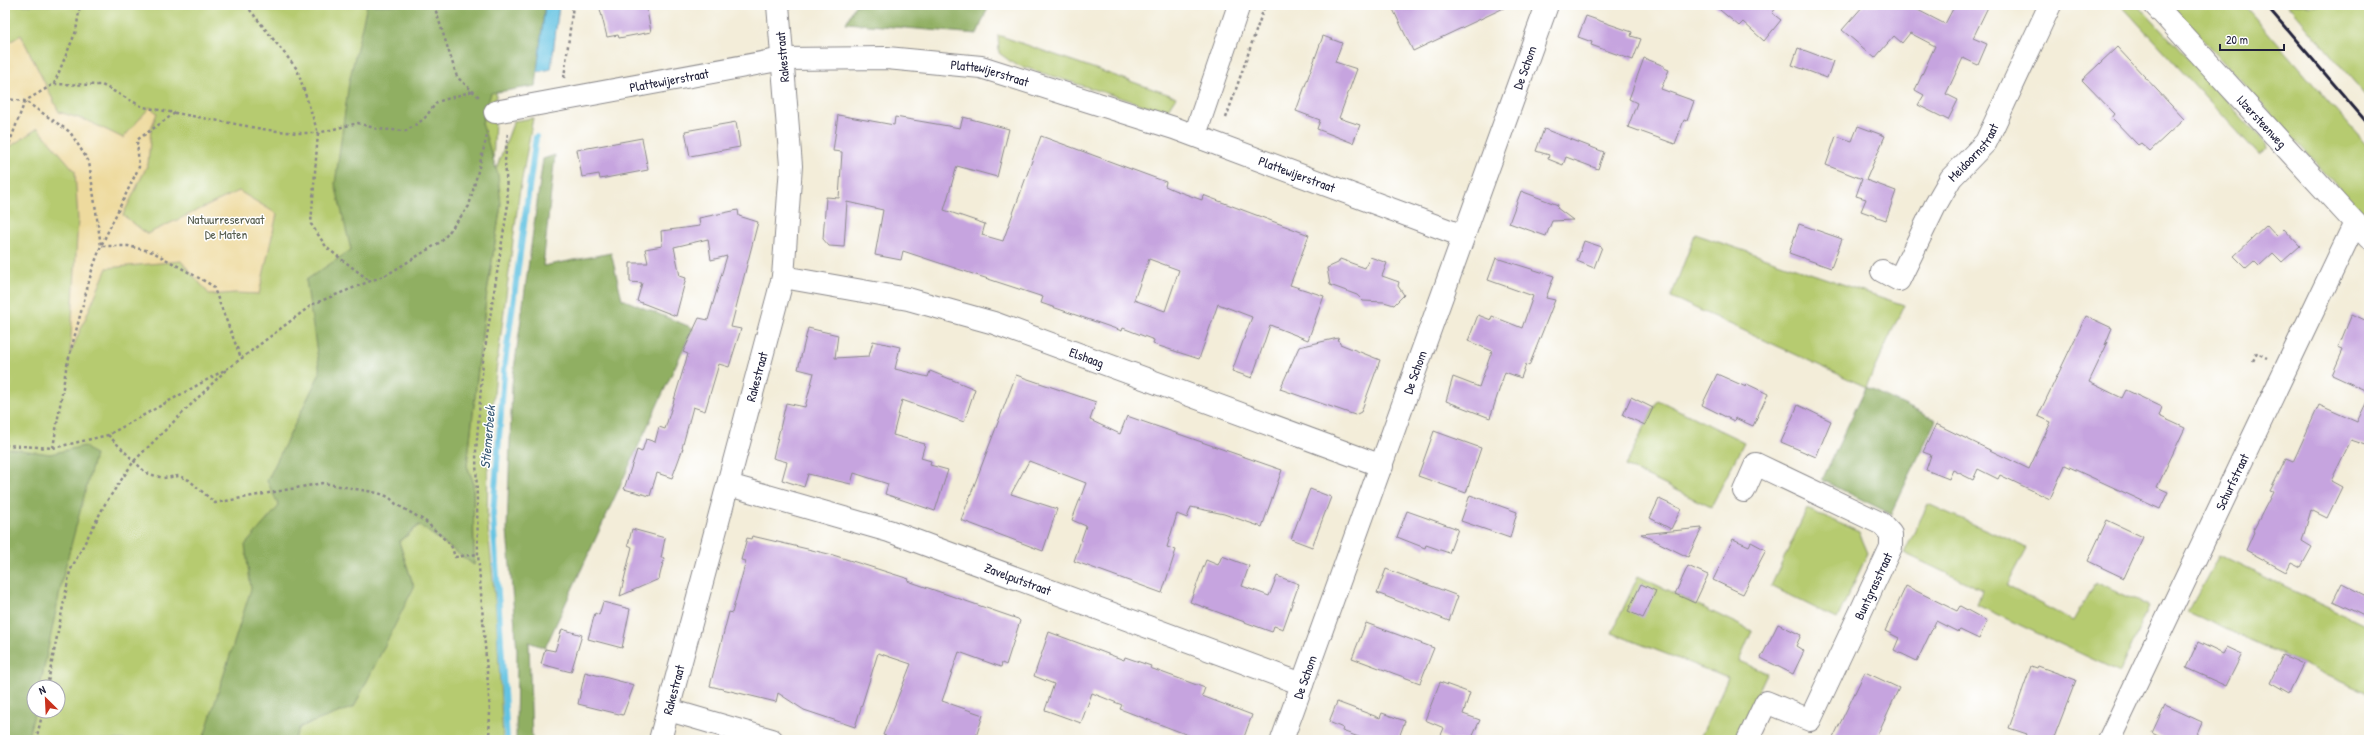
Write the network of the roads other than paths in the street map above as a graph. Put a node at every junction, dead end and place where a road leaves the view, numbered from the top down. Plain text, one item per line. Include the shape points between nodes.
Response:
1 (778, 5) edge
2 (1239, 5) edge
3 (1548, 5) edge
4 (2050, 5) edge
5 (2155, 5) edge
6 (783, 59) junction
7 (502, 119) road end
8 (1195, 135) junction
9 (2362, 231) edge
10 (1463, 236) junction
11 (1882, 271) dead end
12 (783, 277) junction
13 (1382, 466) junction
14 (729, 485) junction
15 (1744, 490) dead end
16 (1302, 684) junction
17 (669, 710) junction
18 (660, 740) edge
19 (772, 740) edge
20 (1282, 740) edge
21 (1748, 740) edge
22 (2109, 740) edge

1 - 6 street, Rakestraat
2 - 8 street
3 - 10 street, De Schom
4 - 11 street, Meidoornstraat via 1986,142 1952,178 1935,206 1899,280
5 - 9 street, IJzersteenweg
6 - 7 street, Plattewijerstraat via 561,99
6 - 8 street, Plattewijerstraat via 887,58 981,67
6 - 12 street, Rakestraat via 791,166
8 - 10 street, Plattewijerstraat
9 - 22 street, Schurfstraat
10 - 13 street, De Schom
12 - 13 street, Elshaag via 908,298 994,323
12 - 14 street, Rakestraat
13 - 16 street, De Schom
14 - 16 street, Zavelputstraat via 889,531
14 - 17 street, Rakestraat
15 - 21 street, Buntgrasstraat via 1756,464 1882,524 1891,534 1891,547 1810,720 1766,702
16 - 20 street, De Schom
17 - 18 street, Rakestraat
17 - 19 street

